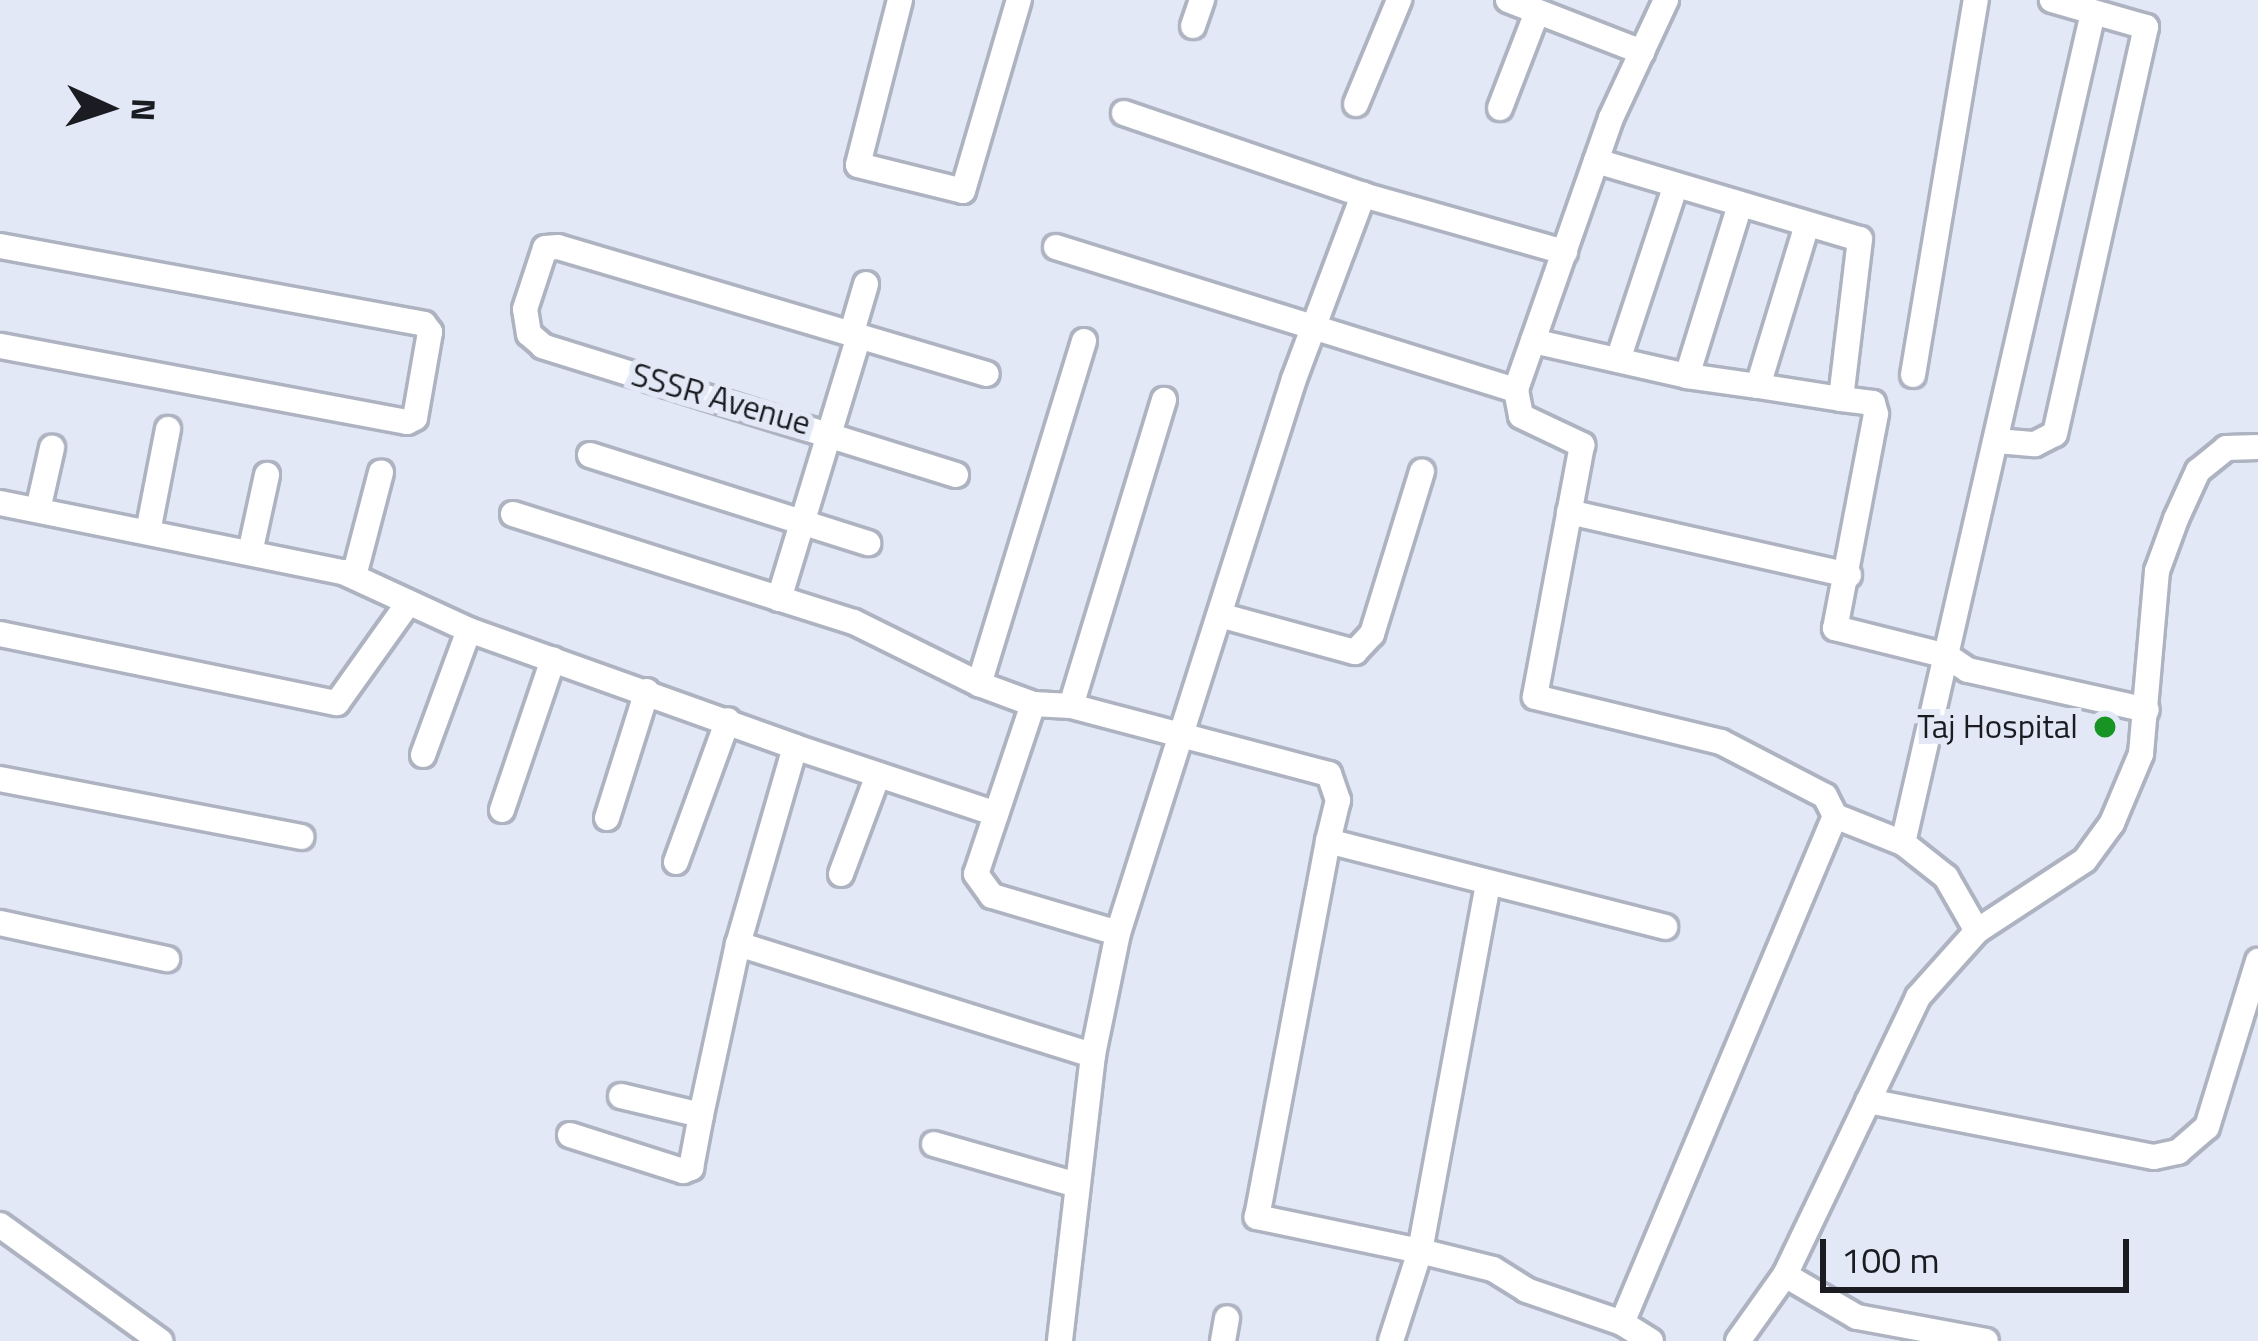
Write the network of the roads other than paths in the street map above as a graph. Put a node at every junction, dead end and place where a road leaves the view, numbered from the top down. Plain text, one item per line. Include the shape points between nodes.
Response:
1 (900, 0) edge
2 (1019, 0) edge
3 (1202, 0) edge
4 (1399, 0) edge
5 (1508, 0) edge
6 (1666, 0) edge
7 (1976, 0) edge
8 (2052, 0) edge
9 (1538, 11) junction
10 (2093, 13) junction
11 (1193, 26) dead end
12 (1642, 52) junction
13 (1355, 104) dead end
14 (1500, 108) dead end
15 (1124, 113) dead end
16 (1596, 161) junction
17 (1676, 185) junction
18 (1363, 195) junction
19 (1740, 205) junction
20 (1807, 225) junction
21 (0, 246) edge
22 (1056, 248) dead end
23 (1565, 252) junction
24 (866, 284) dead end
25 (1312, 330) junction
26 (852, 332) junction
27 (1084, 341) dead end
28 (1533, 341) junction
29 (0, 346) edge
30 (1618, 360) junction
31 (987, 374) dead end
32 (1913, 375) dead end
33 (1688, 376) junction
34 (1759, 386) junction
35 (1516, 390) junction
36 (1840, 399) junction
37 (1165, 400) dead end
38 (168, 429) dead end
39 (831, 431) junction
40 (1997, 442) junction
41 (2258, 447) edge
42 (52, 448) dead end
43 (590, 455) dead end
44 (1422, 471) dead end
45 (381, 472) dead end
46 (267, 475) dead end
47 (956, 475) dead end
48 (0, 503) edge
49 (38, 510) junction
50 (1569, 512) junction
51 (513, 514) dead end
52 (803, 522) junction
53 (148, 532) junction
54 (868, 543) dead end
55 (250, 553) junction
56 (1849, 575) junction
57 (354, 576) junction
58 (779, 599) junction
59 (407, 604) junction
60 (1223, 616) junction
61 (470, 630) junction
62 (0, 634) edge
63 (1947, 656) junction
64 (554, 659) junction
65 (980, 683) junction
66 (647, 691) junction
67 (1033, 704) junction
68 (1071, 706) junction
69 (2147, 710) junction
70 (728, 720) junction
71 (1187, 732) junction
72 (795, 747) junction
73 (423, 755) dead end
74 (878, 775) junction
75 (0, 779) edge
76 (502, 810) dead end
77 (996, 814) junction
78 (1835, 816) junction
79 (607, 818) dead end
80 (301, 837) dead end
81 (1328, 841) junction
82 (1903, 843) junction
83 (676, 862) dead end
84 (841, 874) dead end
85 (1488, 884) junction
86 (0, 923) edge
87 (1665, 927) dead end
88 (1977, 931) junction
89 (1118, 934) junction
90 (738, 944) junction
91 (167, 958) dead end
92 (2258, 961) edge
93 (1093, 1055) junction
94 (621, 1096) dead end
95 (1868, 1101) junction
96 (701, 1115) junction
97 (570, 1136) dead end
98 (934, 1144) dead end
99 (1077, 1185) junction
100 (0, 1225) edge
101 (1420, 1251) junction
102 (1786, 1275) junction
103 (1622, 1323) junction
104 (131, 1330) edge
105 (160, 1341) edge
106 (1060, 1341) edge
107 (1391, 1341) edge
108 (1651, 1341) edge
109 (1738, 1341) edge
110 (1986, 1341) edge

1 - 2 street via 858,165 964,191
3 - 11 street
4 - 13 street
5 - 9 street
6 - 12 street
7 - 32 street
8 - 10 street
9 - 12 street
9 - 14 street
10 - 40 street
10 - 40 street via 2146,27 2060,420 2048,442
12 - 16 street
15 - 18 street
16 - 17 street
16 - 23 street
17 - 19 street
17 - 30 street
18 - 23 street
18 - 25 street
19 - 20 street
19 - 33 street
20 - 34 street
20 - 36 street via 1860,239
21 - 29 street via 424,324 430,332 415,418 407,422
22 - 25 street
23 - 28 street
24 - 26 street
25 - 35 street
25 - 60 street
26 - 31 street
26 - 39 street via 859,336
26 - 39 street, SSSR Avenue via 544,248 524,309 529,334 543,346
27 - 65 street
28 - 30 street
28 - 35 street
30 - 33 street
33 - 34 street
34 - 36 street
35 - 50 street via 1521,416 1582,445
36 - 56 street via 1873,404 1876,414
37 - 68 street
38 - 53 street
39 - 47 street, SSSR Avenue
39 - 52 street
40 - 63 street
41 - 69 street via 2226,448 2198,471 2176,519 2157,572
42 - 49 street
43 - 52 street
44 - 60 street via 1372,634 1355,652
45 - 57 street
46 - 55 street
48 - 49 street
49 - 53 street
50 - 56 street
50 - 78 street via 1535,697 1721,742 1825,796
51 - 58 street
52 - 54 street
52 - 58 street
53 - 55 street
55 - 57 street
56 - 63 street via 1835,628
57 - 59 street
58 - 65 street via 854,622
59 - 61 street
59 - 62 street via 337,703
60 - 71 street
61 - 64 street
61 - 73 street
63 - 69 street via 1968,670
63 - 82 street
64 - 66 street
64 - 76 street
65 - 67 street
66 - 70 street
66 - 79 street
67 - 68 street
67 - 77 street
68 - 71 street
69 - 88 street via 2141,754 2112,823 2085,860
70 - 72 street
70 - 83 street
71 - 81 street via 1329,774 1338,800
71 - 89 street
72 - 74 street
72 - 90 street
74 - 77 street
74 - 84 street
75 - 80 street
77 - 89 street via 979,887
78 - 82 street
78 - 103 street
81 - 85 street
81 - 101 street via 1257,1217
82 - 88 street via 1946,877
85 - 87 street
85 - 101 street
86 - 91 street
88 - 95 street via 1918,997
89 - 93 street
90 - 93 street
90 - 96 street
92 - 95 street via 2207,1127 2178,1151 2154,1157
93 - 99 street
94 - 96 street
95 - 102 street
96 - 97 street via 692,1168 683,1171
98 - 99 street
99 - 106 street
100 - 104 street
101 - 103 street via 1493,1269 1526,1290
101 - 107 street
102 - 109 street
102 - 110 street via 1856,1317
103 - 108 street
104 - 105 street

